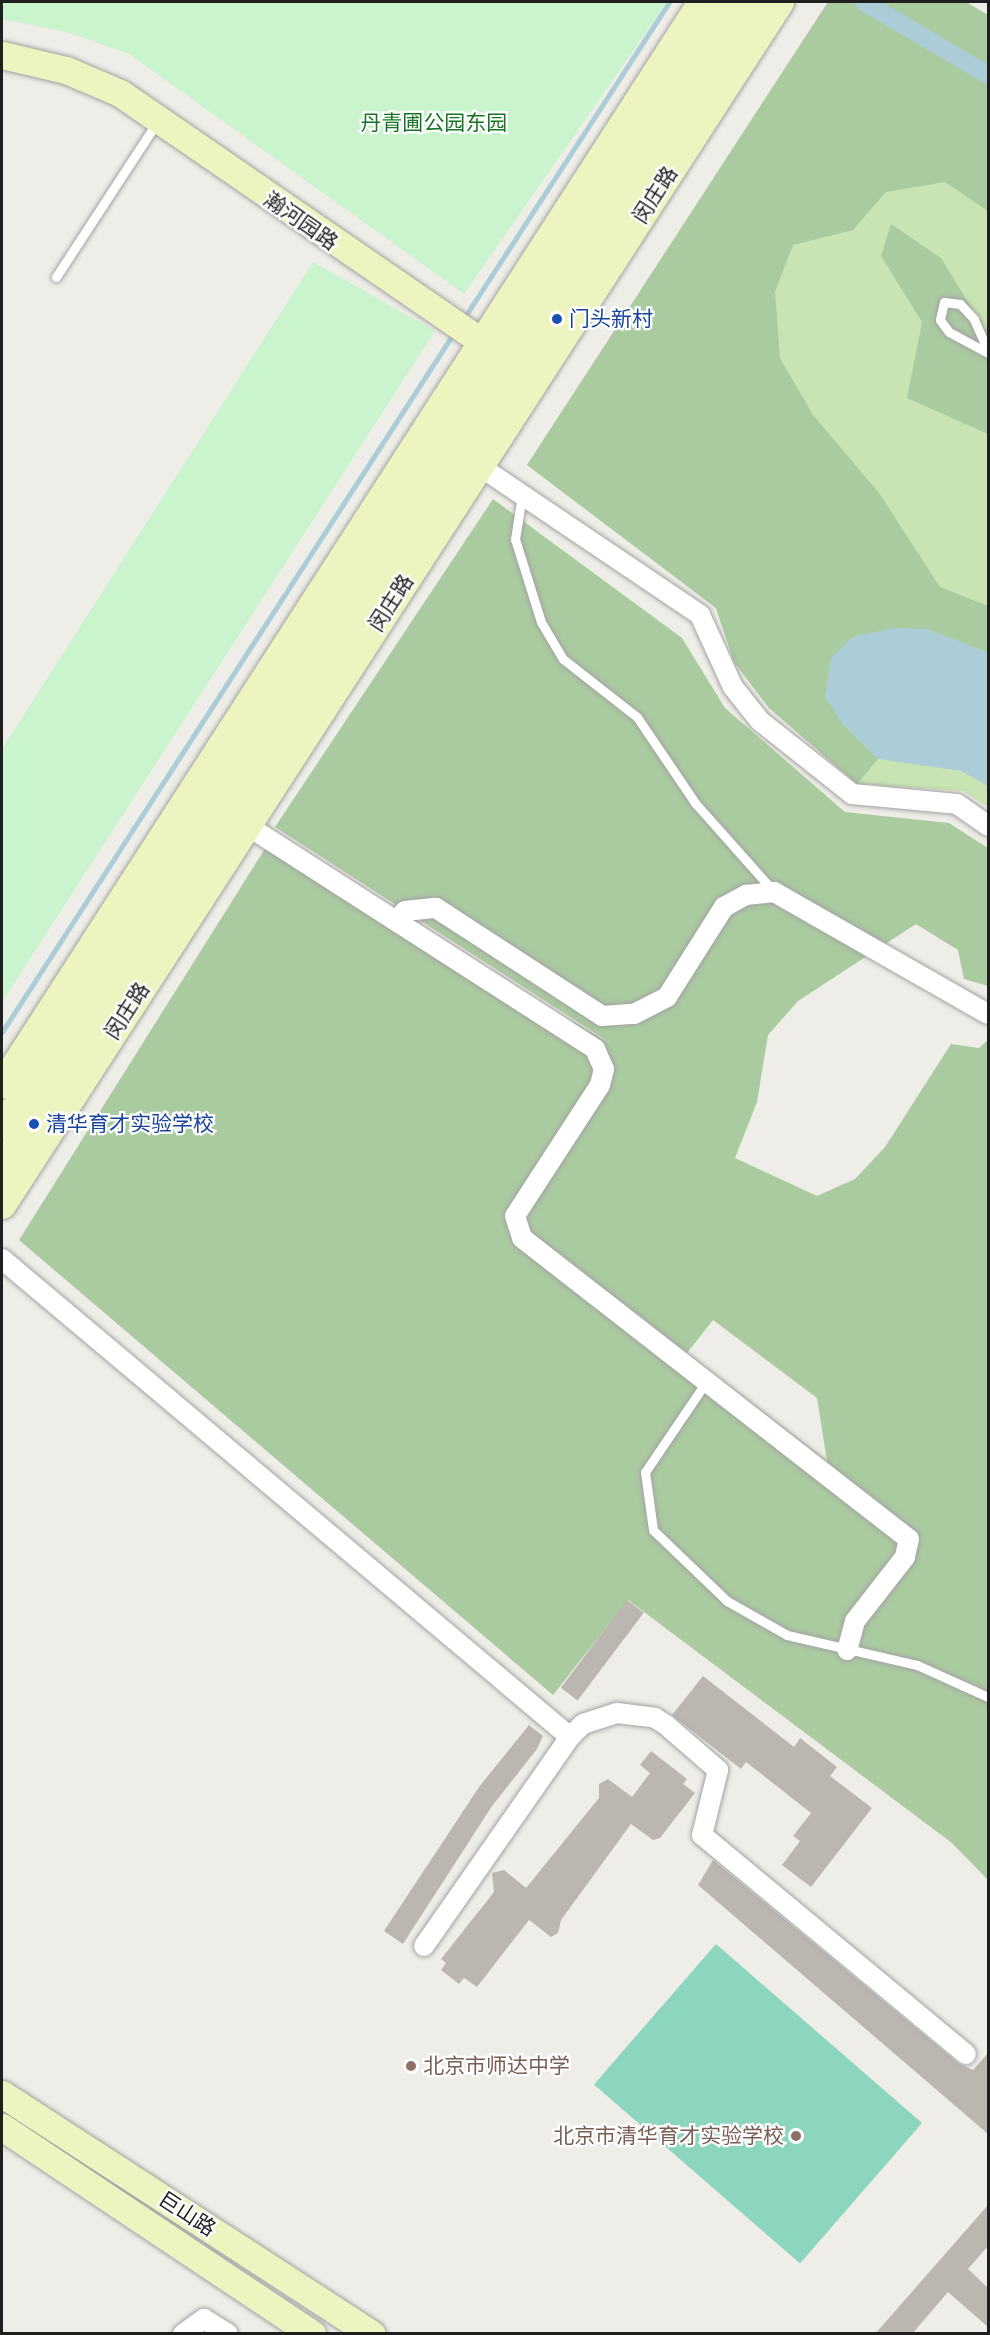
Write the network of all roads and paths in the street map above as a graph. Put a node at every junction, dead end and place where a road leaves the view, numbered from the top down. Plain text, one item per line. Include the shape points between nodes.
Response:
1 (701, 2) edge
2 (730, 2) edge
3 (756, 2) edge
4 (780, 2) edge
5 (2, 55) edge
6 (158, 120) junction
7 (57, 277) dead end
8 (475, 338) junction
9 (988, 352) edge
10 (471, 460) junction
11 (522, 495) junction
12 (238, 820) junction
13 (988, 826) edge
14 (774, 892) junction
15 (396, 921) junction
16 (988, 1014) edge
17 (2, 1084) edge
18 (2, 1126) edge
19 (2, 1166) edge
20 (2, 1205) edge
21 (2, 1259) edge
22 (706, 1382) junction
23 (847, 1650) junction
24 (988, 1697) edge
25 (570, 1737) junction
26 (424, 1946) dead end
27 (966, 2054) dead end
28 (2, 2094) edge
29 (2, 2127) edge
30 (183, 2334) edge
31 (228, 2334) edge
32 (312, 2334) edge
33 (372, 2334) edge

1 - 8 main road, 闵庄路
2 - 8 main road, 闵庄路
3 - 10 main road, 闵庄路
4 - 10 main road, 闵庄路
5 - 6 main road, 瀚河园路 via 66,70 120,93
6 - 7 lane
6 - 8 main road, 瀚河园路
8 - 10 main road
8 - 17 main road, 闵庄路
8 - 18 main road, 闵庄路
9 - 9 lane via 949,332 940,320 945,302 960,304 974,319
10 - 11 street
10 - 12 main road, 闵庄路
11 - 13 street via 700,615 733,687 760,721 852,794 957,804
11 - 14 lane via 515,539 542,622 563,659 637,717 696,804
12 - 15 street
12 - 19 main road, 闵庄路
12 - 20 main road, 闵庄路
14 - 15 street via 746,895 724,908 667,997 634,1014 602,1016 436,908 405,910
14 - 16 street
15 - 22 street via 595,1049 604,1069 600,1085 515,1216 522,1238
21 - 25 street
22 - 23 street via 909,1539 905,1557 855,1621
22 - 23 lane via 645,1472 653,1530 727,1601 787,1635
23 - 24 lane via 917,1665
25 - 26 street
25 - 27 street via 584,1724 617,1713 656,1718 666,1725 718,1770 702,1835
28 - 33 main road, 巨山路
29 - 32 main road, 巨山路
30 - 31 street via 204,2319

